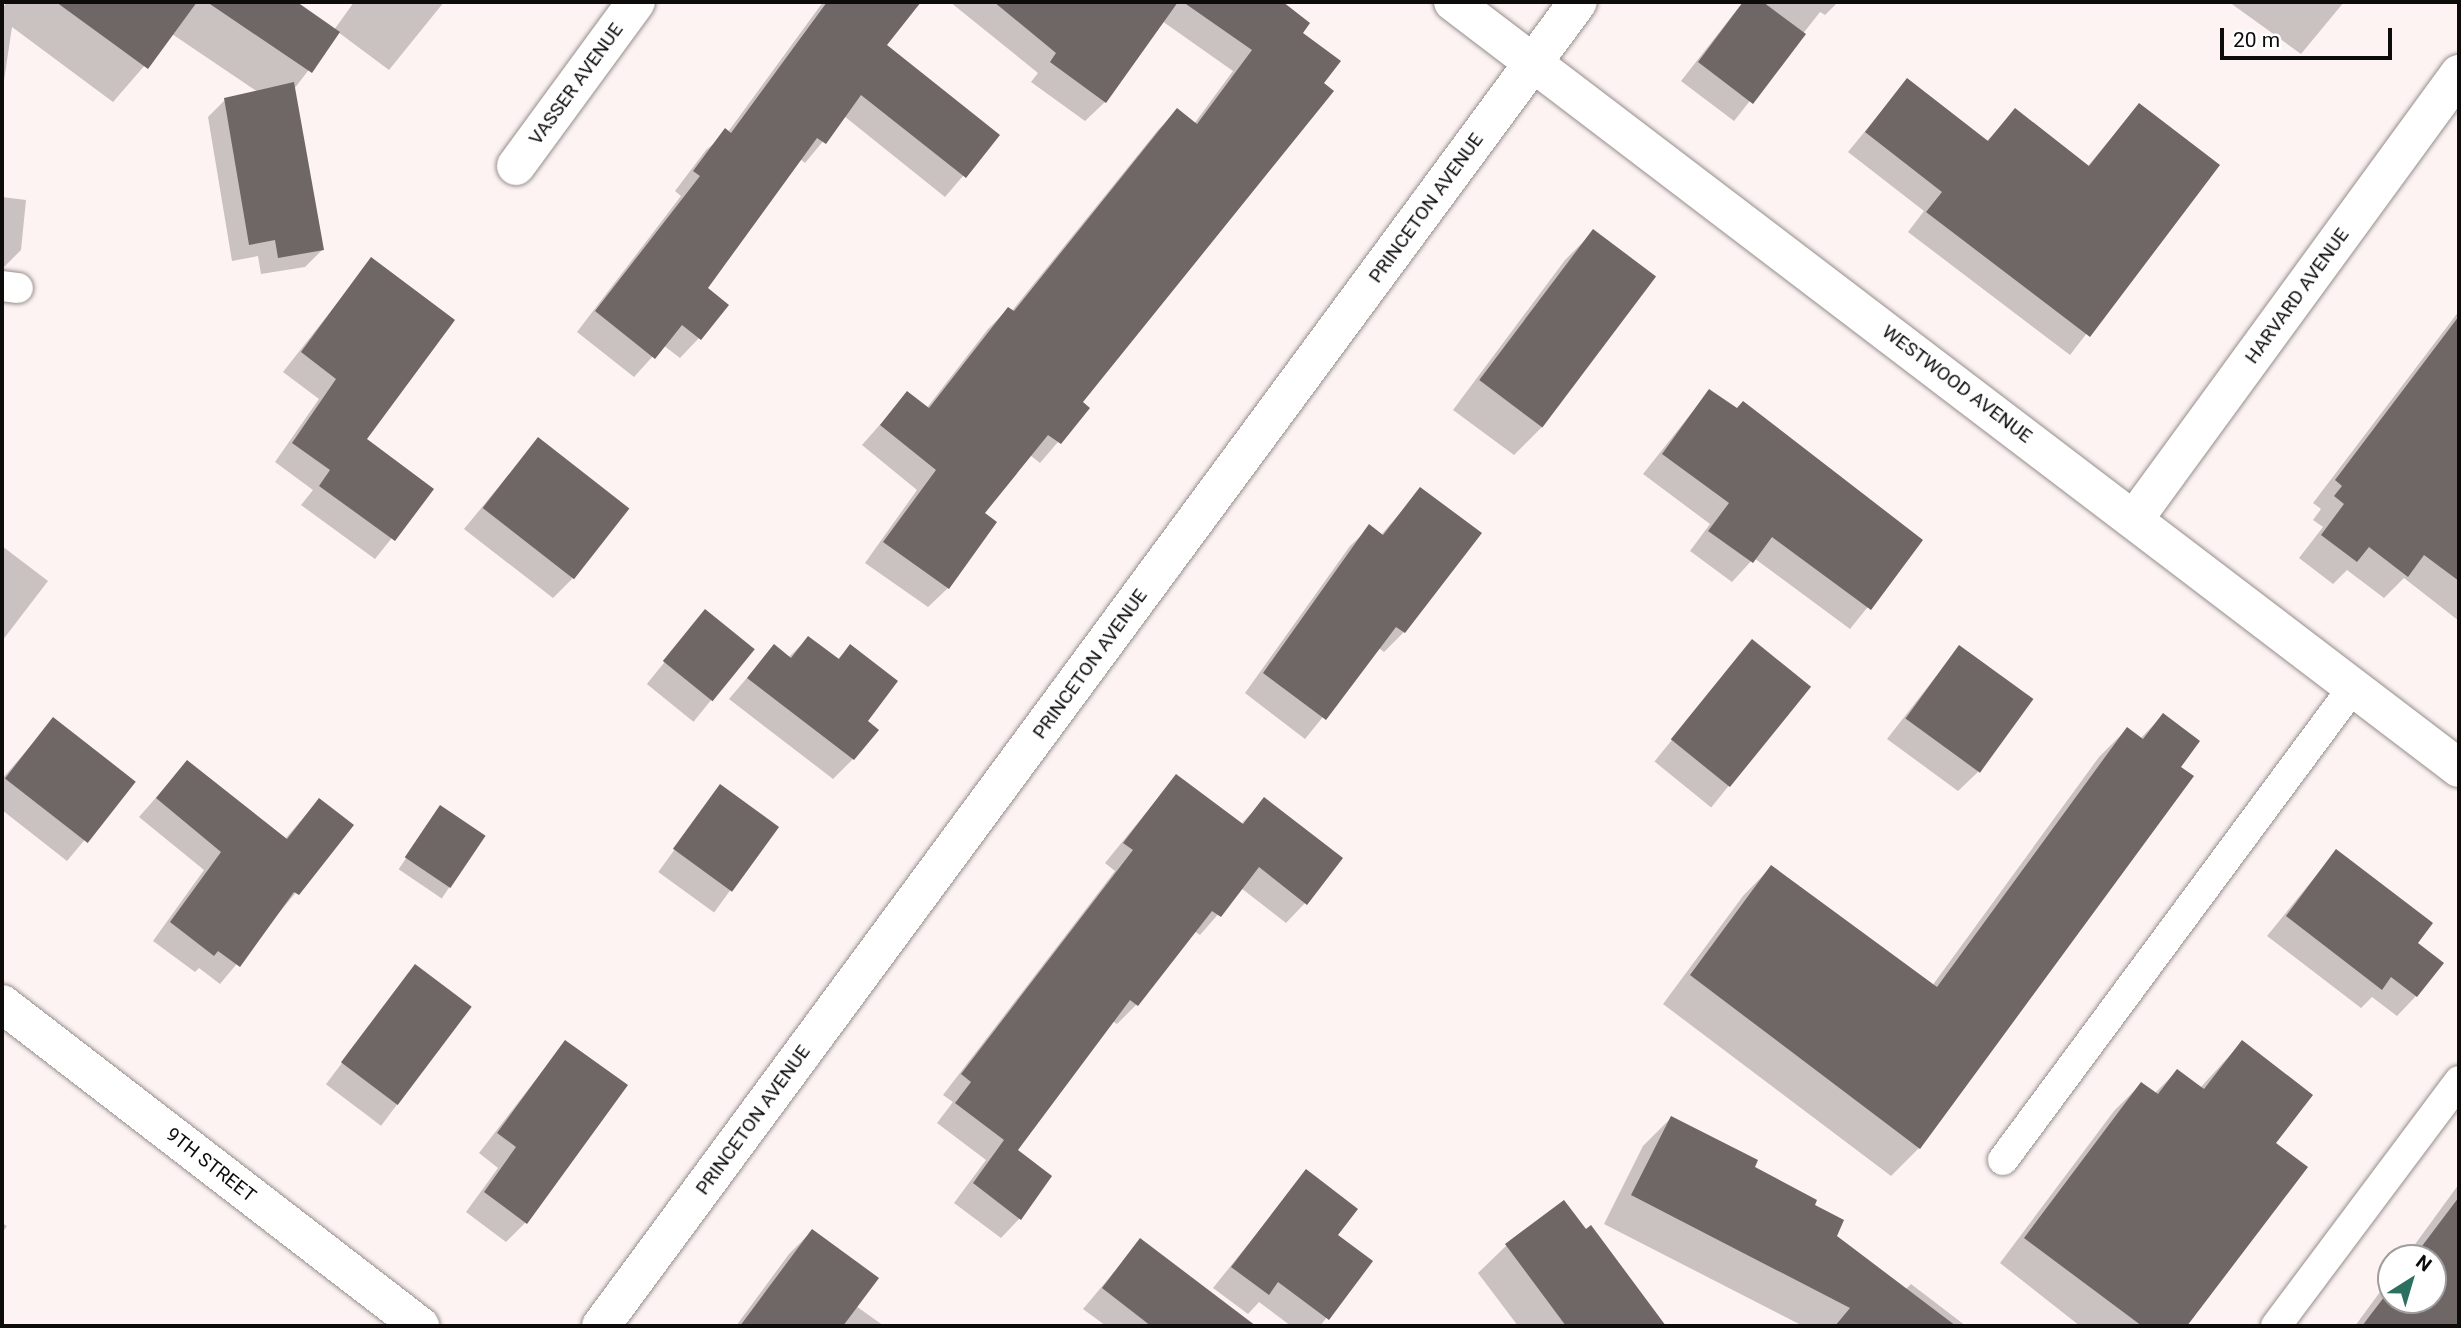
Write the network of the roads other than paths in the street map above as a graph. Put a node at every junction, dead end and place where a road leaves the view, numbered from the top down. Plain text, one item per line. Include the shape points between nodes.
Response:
1 (636, 2) edge
2 (1453, 2) edge
3 (1578, 2) edge
4 (1532, 64) junction
5 (2459, 74) edge
6 (516, 166) dead end
7 (2135, 518) junction
8 (2354, 687) junction
9 (2459, 768) edge
10 (2, 1004) edge
11 (2459, 1081) edge
12 (2003, 1160) dead end
13 (420, 1326) edge
14 (601, 1326) edge
15 (2276, 1326) edge

1 - 6 street, VASSER AVENUE
2 - 4 street, WESTWOOD AVENUE
3 - 4 street, PRINCETON AVENUE
4 - 7 street, WESTWOOD AVENUE
4 - 14 street, PRINCETON AVENUE
5 - 7 street, HARVARD AVENUE
7 - 8 street, WESTWOOD AVENUE
8 - 9 street, WESTWOOD AVENUE
8 - 12 lane
10 - 13 street, 9TH STREET
11 - 15 lane

